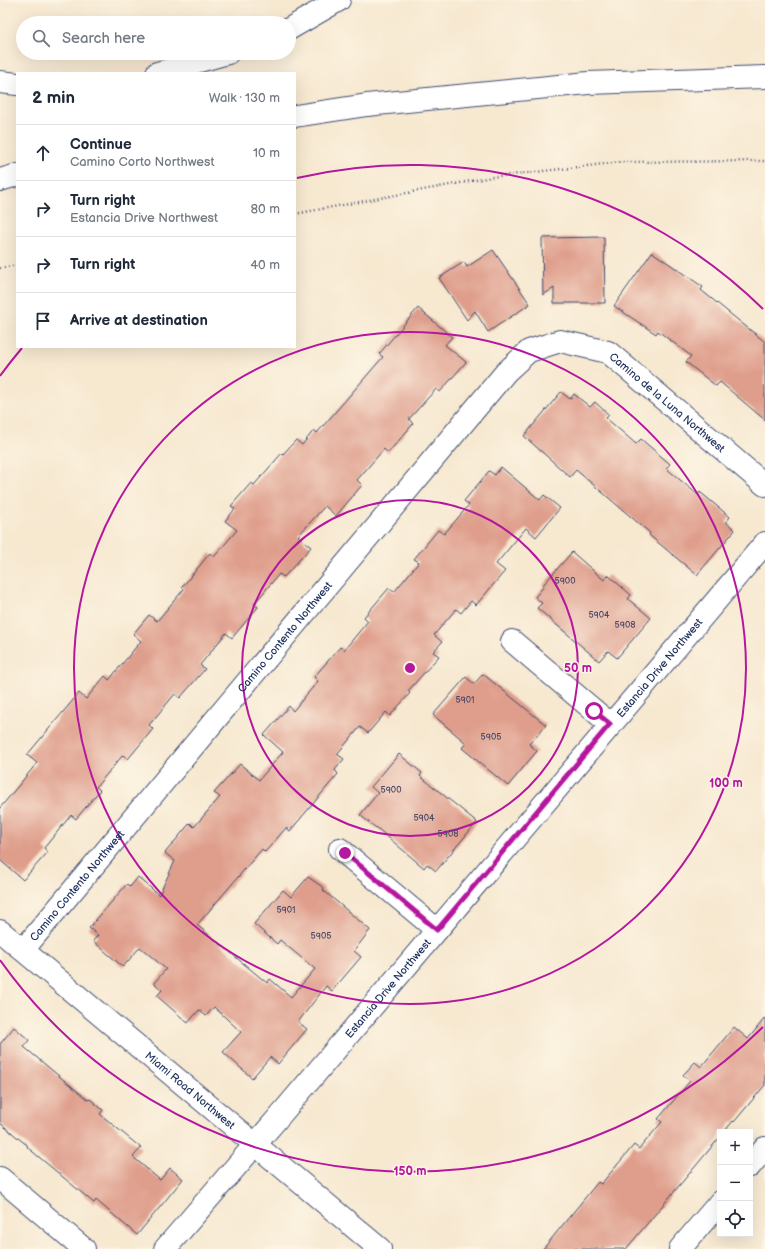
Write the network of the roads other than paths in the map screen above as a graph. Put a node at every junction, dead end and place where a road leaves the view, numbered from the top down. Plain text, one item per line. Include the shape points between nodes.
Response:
1 (339, 0) edge
2 (296, 25) edge
3 (203, 60) edge
4 (161, 72) edge
5 (765, 77) edge
6 (0, 82) edge
7 (16, 84) edge
8 (296, 116) edge
9 (16, 175) edge
10 (0, 180) edge
11 (560, 342) joint
12 (765, 485) edge
13 (765, 543) edge
14 (512, 641) dead end
15 (610, 724) junction
16 (340, 849) dead end
17 (0, 930) edge
18 (437, 930) junction
19 (23, 950) junction
20 (254, 1145) junction
21 (765, 1148) edge
22 (751, 1165) edge
23 (0, 1178) edge
24 (717, 1206) edge
25 (84, 1249) edge
26 (165, 1249) edge
27 (380, 1249) edge
28 (680, 1249) edge

1 - 2 main road
3 - 4 main road
5 - 8 main road via 588,83 367,105
6 - 7 main road
9 - 10 main road
11 - 12 main road, Camino de la Luna Northwest via 608,352
11 - 19 main road, Camino Contento Northwest via 529,351 506,372
13 - 15 main road, Estancia Drive Northwest
14 - 15 main road
15 - 18 main road, Estancia Drive Northwest
16 - 18 main road
17 - 19 main road, Miami Road Northwest
18 - 20 main road, Estancia Drive Northwest
19 - 20 main road, Miami Road Northwest
20 - 26 main road, Estancia Drive Northwest
20 - 27 main road, Miami Road Northwest
21 - 22 main road
23 - 25 main road
24 - 28 main road

